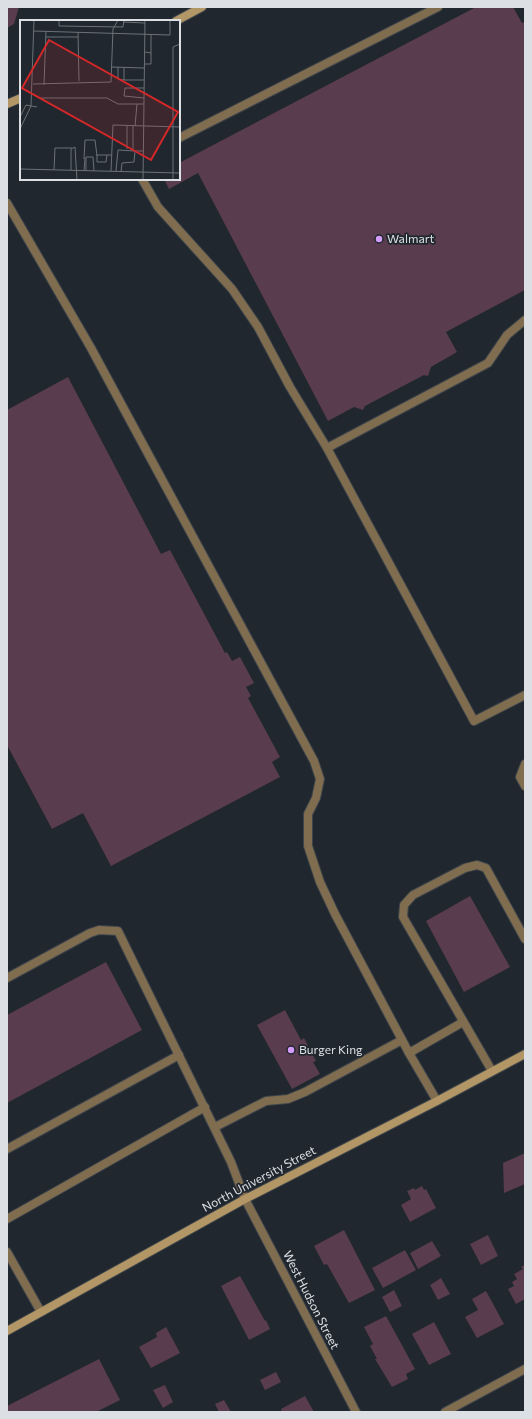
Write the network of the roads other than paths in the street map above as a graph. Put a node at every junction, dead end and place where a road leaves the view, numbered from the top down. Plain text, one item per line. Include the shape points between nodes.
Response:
1 (202, 7) edge
2 (438, 7) edge
3 (178, 20) edge
4 (20, 98) edge
5 (7, 104) edge
6 (180, 137) edge
7 (143, 180) edge
8 (7, 203) edge
9 (525, 320) edge
10 (327, 448) junction
11 (525, 694) edge
12 (525, 764) edge
13 (525, 786) edge
14 (525, 939) edge
15 (7, 978) edge
16 (463, 1022) junction
17 (402, 1040) junction
18 (409, 1053) junction
19 (525, 1054) edge
20 (179, 1055) junction
21 (492, 1071) junction
22 (437, 1102) junction
23 (205, 1107) junction
24 (215, 1127) junction
25 (7, 1149) edge
26 (245, 1199) junction
27 (7, 1220) edge
28 (7, 1252) edge
29 (41, 1312) junction
30 (7, 1331) edge
31 (525, 1369) edge
32 (356, 1412) edge
33 (446, 1412) edge

1 - 3 main road
2 - 6 street
4 - 5 main road
7 - 10 street via 158,207 232,289 258,327
8 - 17 street via 91,348 314,761 320,779 316,798 308,814 308,846 320,882 335,914
9 - 10 street via 506,335 488,363
10 - 11 street via 474,721
12 - 13 street via 520,776
14 - 16 street via 486,868 477,865 465,868 413,895 404,905 403,917
15 - 20 street, West Hudson Street via 90,933 99,930 118,931
16 - 18 street
16 - 21 street
17 - 18 street
17 - 24 street via 305,1092 288,1099 266,1101
18 - 22 street
19 - 21 main road, North University Street
20 - 23 street, West Hudson Street
20 - 25 street
21 - 22 main road, North University Street
22 - 26 main road, North University Street
23 - 24 street, West Hudson Street
23 - 27 street
24 - 26 street, West Hudson Street
26 - 29 main road, North University Street
26 - 32 street, West Hudson Street
28 - 29 street
29 - 30 main road, North University Street
31 - 33 street

